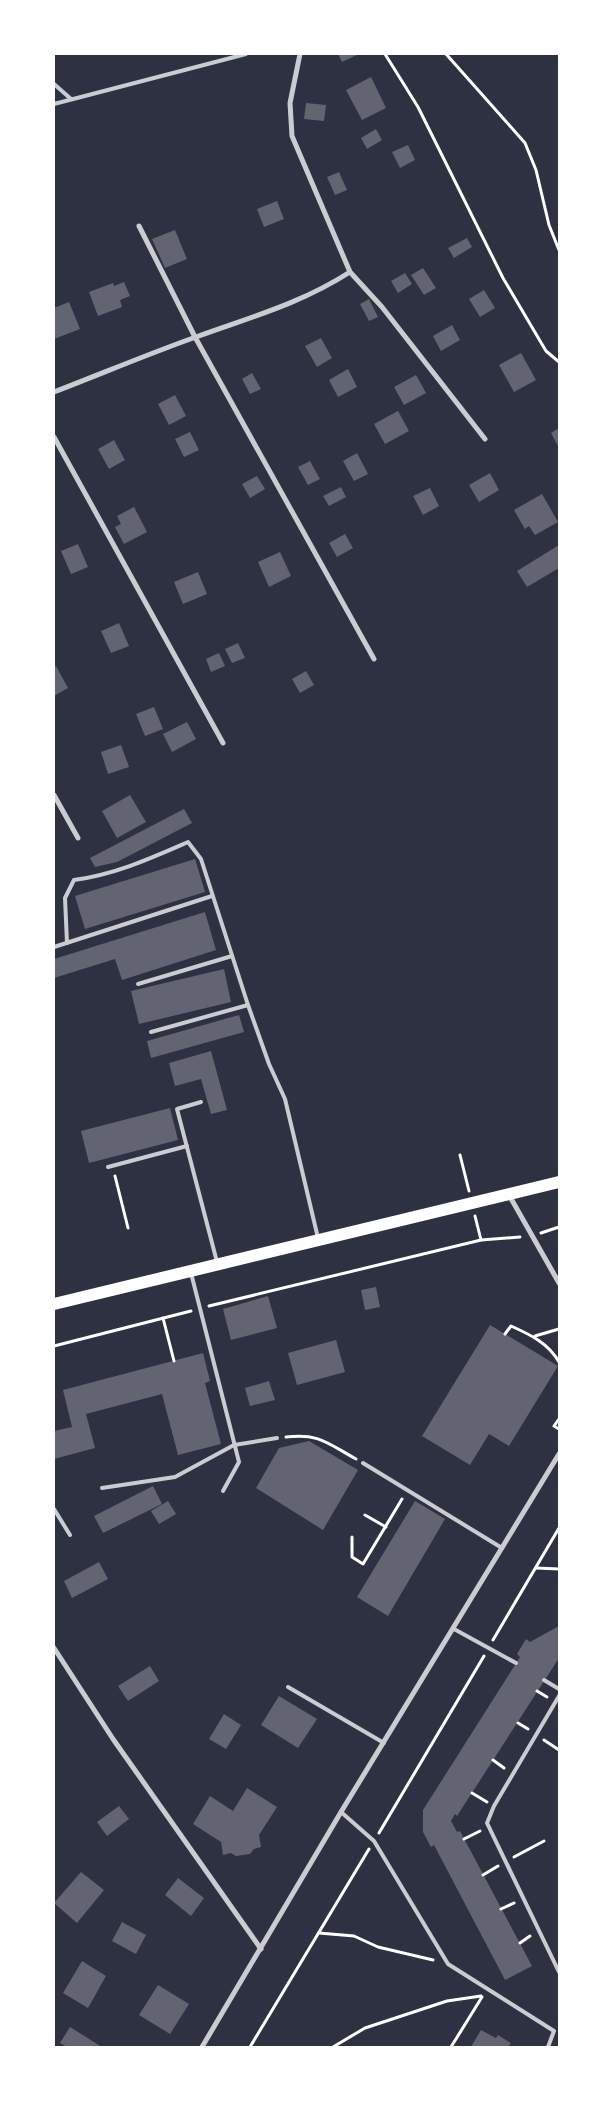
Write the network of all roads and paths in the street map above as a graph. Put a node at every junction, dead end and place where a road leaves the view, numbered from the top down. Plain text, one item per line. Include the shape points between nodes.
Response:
1 (246, 54) edge
2 (300, 54) edge
3 (385, 54) edge
4 (446, 54) edge
5 (54, 84) edge
6 (71, 99) junction
7 (54, 104) edge
8 (139, 226) dead end
9 (559, 250) edge
10 (350, 272) junction
11 (195, 337) junction
12 (559, 362) edge
13 (54, 392) edge
14 (54, 437) edge
15 (485, 439) dead end
16 (374, 658) dead end
17 (223, 743) dead end
18 (54, 795) edge
19 (78, 838) dead end
20 (212, 896) junction
21 (67, 943) junction
22 (54, 947) edge
23 (232, 956) junction
24 (138, 984) dead end
25 (248, 1005) junction
26 (152, 1032) dead end
27 (202, 1102) dead end
28 (187, 1146) junction
29 (110, 1166) joint
30 (559, 1182) edge
31 (509, 1194) junction
32 (559, 1227) edge
33 (128, 1228) dead end
34 (533, 1236) junction
35 (319, 1240) junction
36 (218, 1265) junction
37 (191, 1271) junction
38 (559, 1282) edge
39 (54, 1304) edge
40 (199, 1308) junction
41 (163, 1318) junction
42 (559, 1329) edge
43 (505, 1334) dead end
44 (535, 1336) junction
45 (54, 1346) edge
46 (174, 1361) dead end
47 (559, 1362) edge
48 (559, 1419) edge
49 (559, 1429) edge
50 (277, 1438) joint
51 (234, 1445) junction
52 (559, 1454) edge
53 (363, 1463) joint
54 (102, 1488) dead end
55 (408, 1490) junction
56 (223, 1491) dead end
57 (54, 1509) edge
58 (365, 1515) dead end
59 (386, 1527) junction
60 (559, 1528) edge
61 (70, 1535) dead end
62 (352, 1537) dead end
63 (502, 1548) junction
64 (536, 1568) junction
65 (559, 1569) edge
66 (454, 1629) junction
67 (489, 1647) junction
68 (54, 1648) edge
69 (516, 1663) dead end
70 (544, 1680) dead end
71 (288, 1687) dead end
72 (559, 1688) edge
73 (559, 1696) edge
74 (536, 1735) junction
75 (384, 1742) junction
76 (559, 1750) edge
77 (472, 1793) dead end
78 (494, 1806) junction
79 (342, 1812) junction
80 (489, 1826) junction
81 (464, 1839) dead end
82 (374, 1841) junction
83 (544, 1841) dead end
84 (506, 1861) junction
85 (483, 1875) dead end
86 (318, 1933) junction
87 (261, 1949) junction
88 (448, 1964) junction
89 (559, 1972) edge
90 (487, 1989) junction
91 (482, 1996) junction
92 (559, 2029) edge
93 (554, 2031) junction
94 (202, 2047) edge
95 (250, 2047) edge
96 (333, 2047) edge
97 (451, 2047) edge
98 (548, 2047) edge

1 - 6 lane
2 - 10 street via 290,103 292,136
3 - 12 path via 418,108 517,302 546,351
4 - 9 path via 525,143 536,170 548,225
5 - 6 lane
6 - 7 lane
8 - 11 street
10 - 11 street via 323,289 283,307
10 - 15 street via 382,307
11 - 13 street
11 - 16 street
14 - 17 street
18 - 19 street
20 - 21 lane
20 - 21 lane via 201,860 188,842 135,865 101,876 74,880 65,898
20 - 23 lane
21 - 22 lane
23 - 24 lane
23 - 25 lane
25 - 26 lane
25 - 35 lane via 285,1099
27 - 28 lane via 177,1109
28 - 29 lane
28 - 36 lane
29 - 33 path
30 - 31 main road
31 - 34 street
31 - 35 main road
32 - 34 path
34 - 38 street
34 - 40 path via 481,1240
35 - 36 main road
36 - 37 main road
37 - 39 main road
37 - 40 lane
40 - 41 path
40 - 51 lane
41 - 45 path
41 - 46 path
42 - 44 path
43 - 44 path via 511,1326
44 - 47 path via 554,1352
48 - 49 path via 554,1426
50 - 51 lane
50 - 53 path via 315,1437
51 - 54 lane via 175,1477
51 - 56 lane via 239,1462
52 - 63 street
53 - 55 lane
55 - 59 path
55 - 63 lane
57 - 61 lane
58 - 59 path
59 - 62 path via 363,1564 352,1558
60 - 64 path
63 - 66 street
64 - 65 path
64 - 67 path
66 - 67 lane
66 - 75 street
67 - 69 lane
67 - 82 path
68 - 87 street via 113,1739
70 - 72 lane
71 - 75 lane
73 - 74 lane
74 - 76 path
74 - 78 lane
75 - 79 street
77 - 78 path
78 - 80 lane via 487,1822
79 - 82 lane
79 - 87 street
80 - 81 path
80 - 84 lane
82 - 86 path
82 - 88 lane
83 - 84 path
84 - 85 path
84 - 89 lane
86 - 88 path via 354,1936 378,1947
86 - 95 path
87 - 94 street
88 - 90 lane
90 - 91 path
90 - 93 lane
91 - 96 path via 446,2001 365,2028
91 - 97 path
92 - 93 lane
93 - 98 lane

